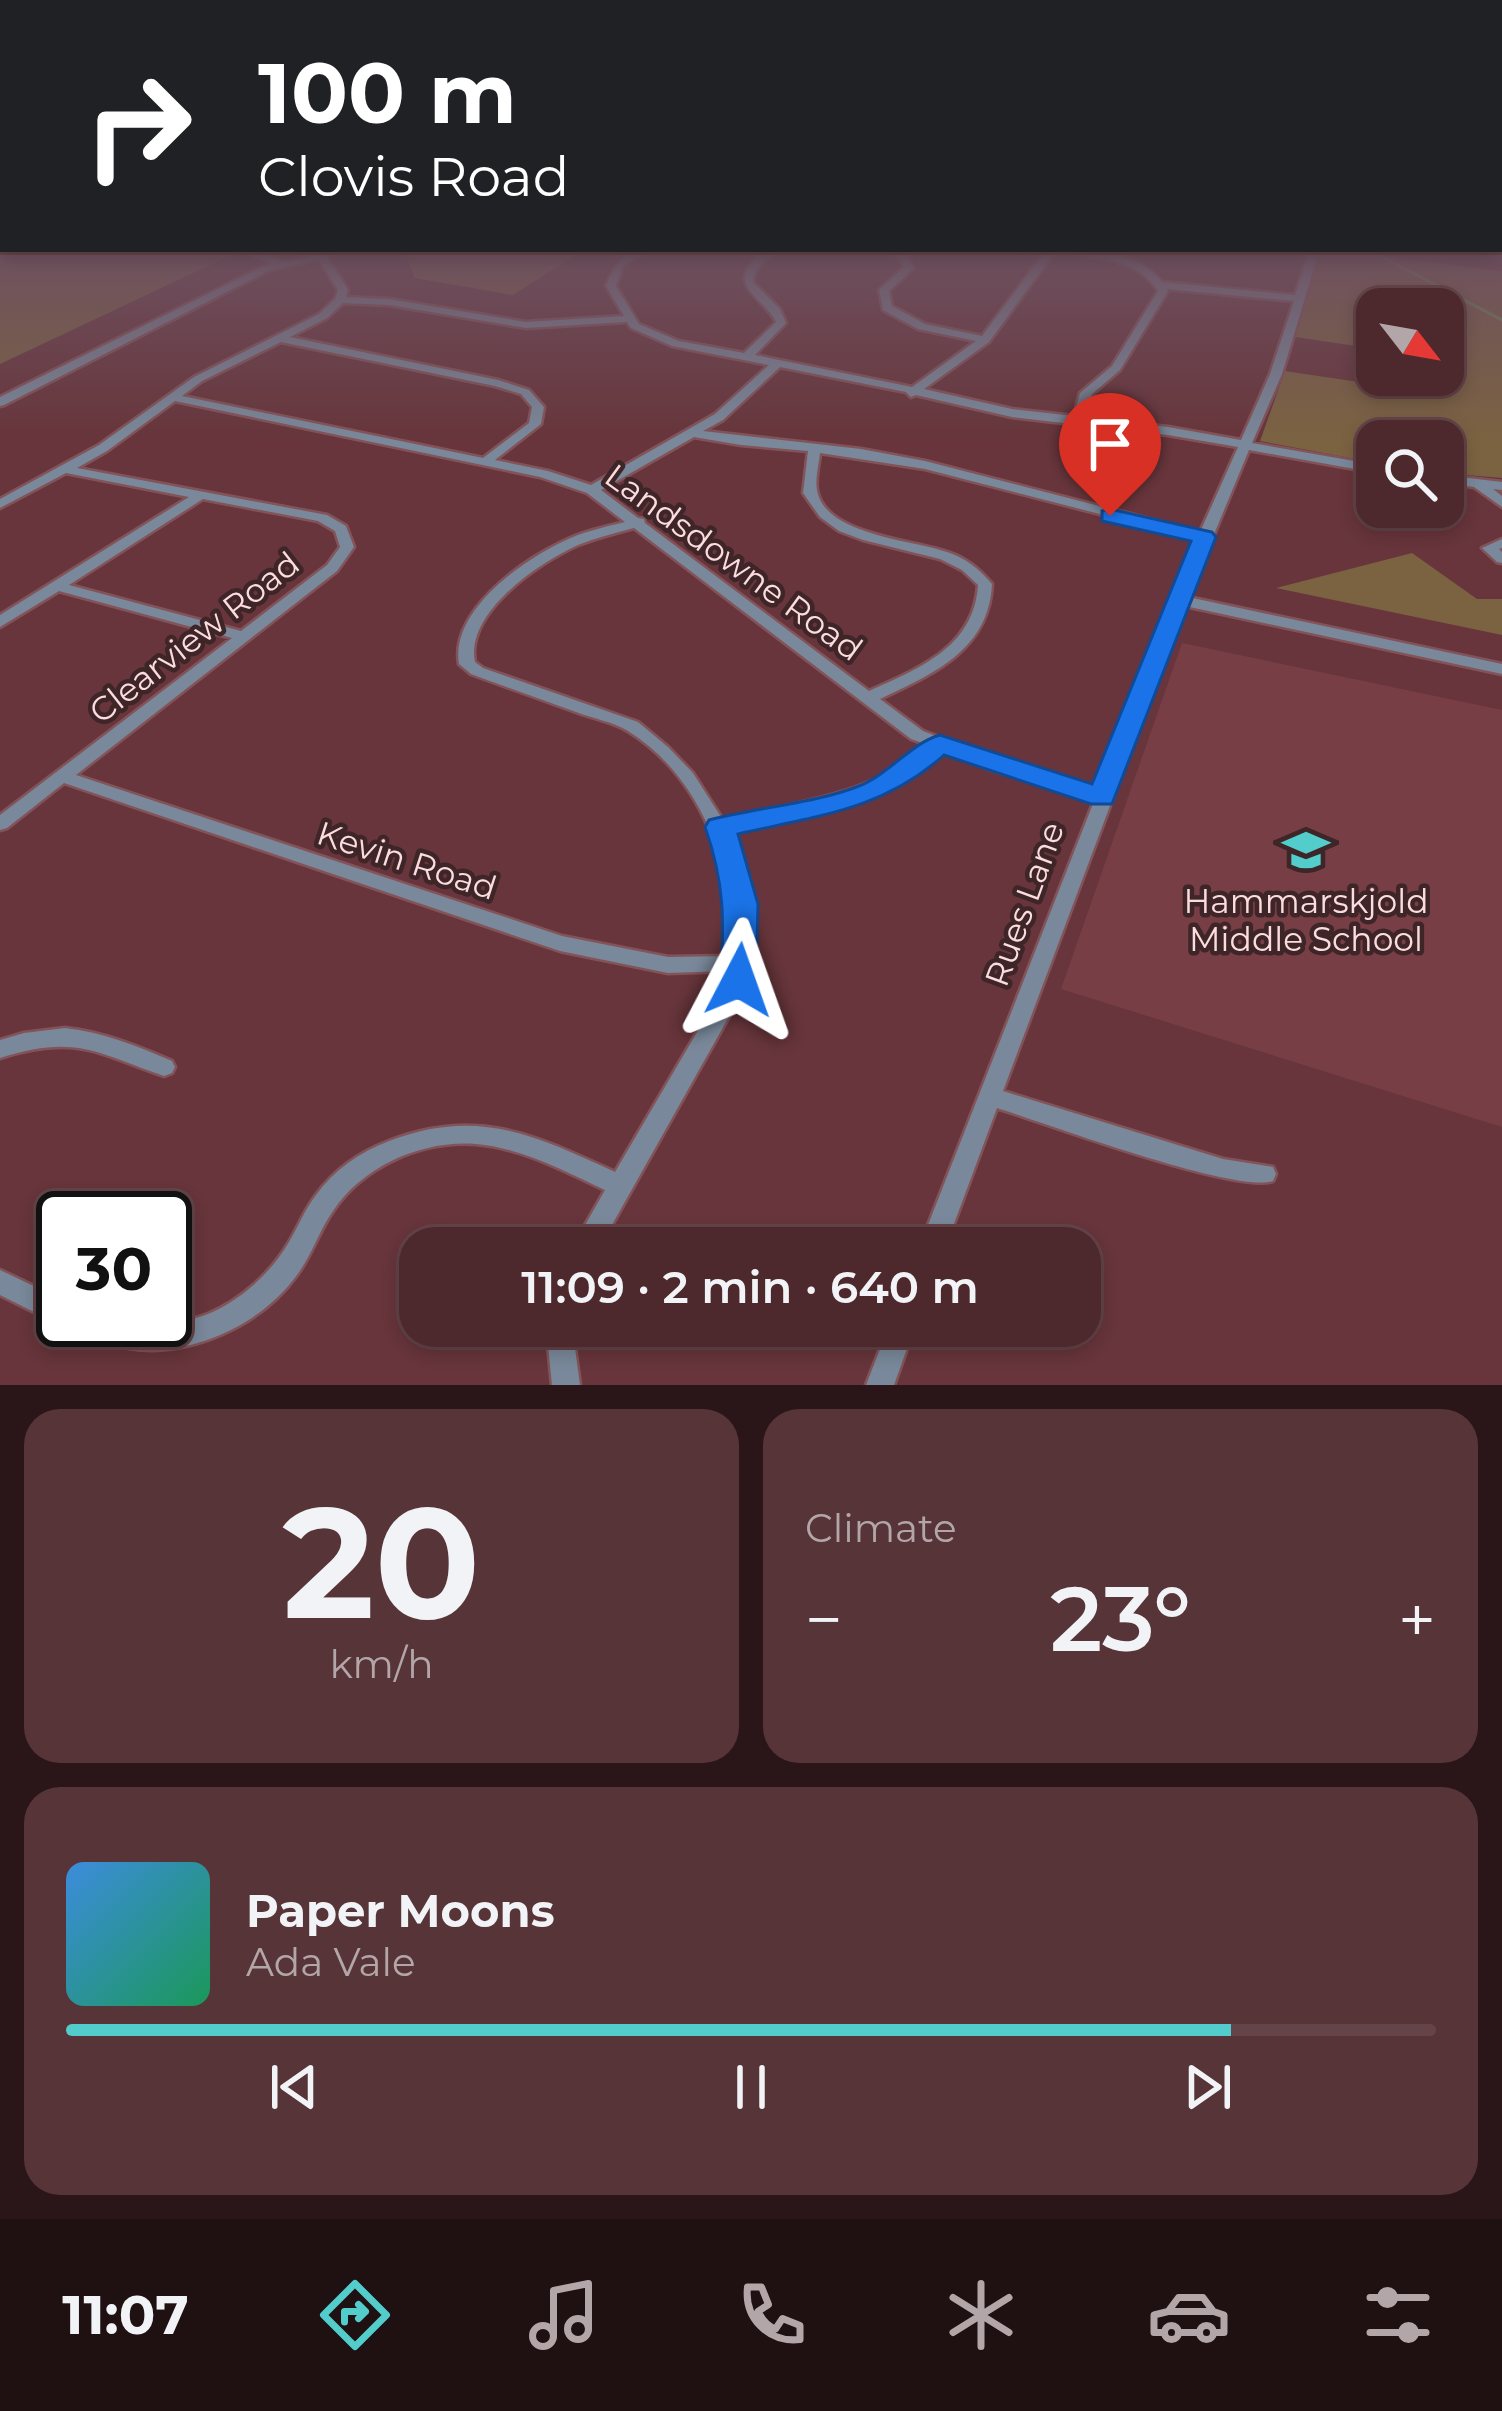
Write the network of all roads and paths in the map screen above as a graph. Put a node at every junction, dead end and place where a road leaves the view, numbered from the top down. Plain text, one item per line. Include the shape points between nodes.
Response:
1 (182, 312) edge
2 (327, 312) edge
3 (449, 312) edge
4 (626, 312) edge
5 (776, 312) edge
6 (893, 312) edge
7 (1006, 312) edge
8 (1153, 312) edge
9 (1295, 312) edge
10 (630, 319) junction
11 (278, 338) junction
12 (985, 340) junction
13 (747, 357) junction
14 (777, 363) junction
15 (911, 393) junction
16 (171, 398) junction
17 (0, 402) edge
18 (1078, 423) junction
19 (694, 434) junction
20 (1247, 446) junction
21 (814, 450) junction
22 (485, 463) junction
23 (1356, 465) edge
24 (64, 469) junction
25 (1464, 482) edge
26 (1479, 484) junction
27 (1502, 486) edge
28 (592, 490) junction
29 (201, 495) junction
30 (1502, 503) edge
31 (0, 504) edge
32 (639, 521) junction
33 (1204, 537) junction
34 (1502, 543) edge
35 (1502, 559) edge
36 (57, 586) junction
37 (1179, 600) junction
38 (0, 622) edge
39 (243, 636) junction
40 (1502, 670) edge
41 (868, 698) junction
42 (940, 744) junction
43 (61, 776) junction
44 (1101, 797) junction
45 (0, 824) edge
46 (720, 827) junction
47 (741, 963) junction
48 (0, 1049) edge
49 (164, 1066) dead end
50 (989, 1096) junction
51 (1264, 1174) dead end
52 (620, 1186) junction
53 (596, 1227) edge
54 (940, 1227) edge
55 (0, 1282) edge
56 (36, 1300) edge
57 (192, 1331) edge
58 (561, 1347) edge
59 (894, 1347) edge
60 (566, 1385) edge
61 (880, 1385) edge

1 - 17 street
2 - 11 street
3 - 10 street via 539,326
4 - 10 street
5 - 13 street via 781,323
6 - 12 street via 922,327
7 - 12 street
8 - 18 street via 1116,368 1086,393
9 - 20 street, Rues Lane
10 - 13 street via 659,339
11 - 16 street
11 - 22 street via 525,392 538,419
12 - 15 street
13 - 14 street
14 - 15 street
14 - 19 street
15 - 18 street
16 - 22 street, Landsdowne Road
16 - 24 street
18 - 20 street
19 - 21 street
19 - 28 street
20 - 23 street
20 - 33 street, Rues Lane
21 - 33 street via 1009,483
21 - 41 street via 810,493 830,518 952,556 986,584 982,611 945,661
22 - 28 street, Landsdowne Road
24 - 29 street, Clearview Road
24 - 31 street
25 - 26 street
26 - 27 street
26 - 30 street
28 - 32 street, Landsdowne Road
29 - 36 street
29 - 39 street, Clearview Road via 322,518 347,539 337,564
32 - 41 street, Landsdowne Road
32 - 46 street via 539,561 471,622 462,653 477,671 632,726 692,780
33 - 37 street, Rues Lane
34 - 35 street via 1489,548
36 - 38 street
36 - 39 street
37 - 40 street
37 - 44 street, Rues Lane
39 - 43 street, Clearview Road
41 - 42 street, Landsdowne Road
42 - 44 street, Landsdowne Road
42 - 46 street via 865,795
43 - 45 street, Clearview Road
43 - 47 street, Kevin Road via 560,943 668,965
44 - 50 street, Rues Lane
46 - 47 street via 742,904
47 - 52 street via 739,980
48 - 49 street via 90,1035
50 - 51 street via 1223,1169
50 - 54 street, Rues Lane
52 - 53 street
52 - 57 street via 499,1137 424,1140 379,1157 339,1185 285,1271 240,1310
55 - 56 street
58 - 60 street
59 - 61 street

